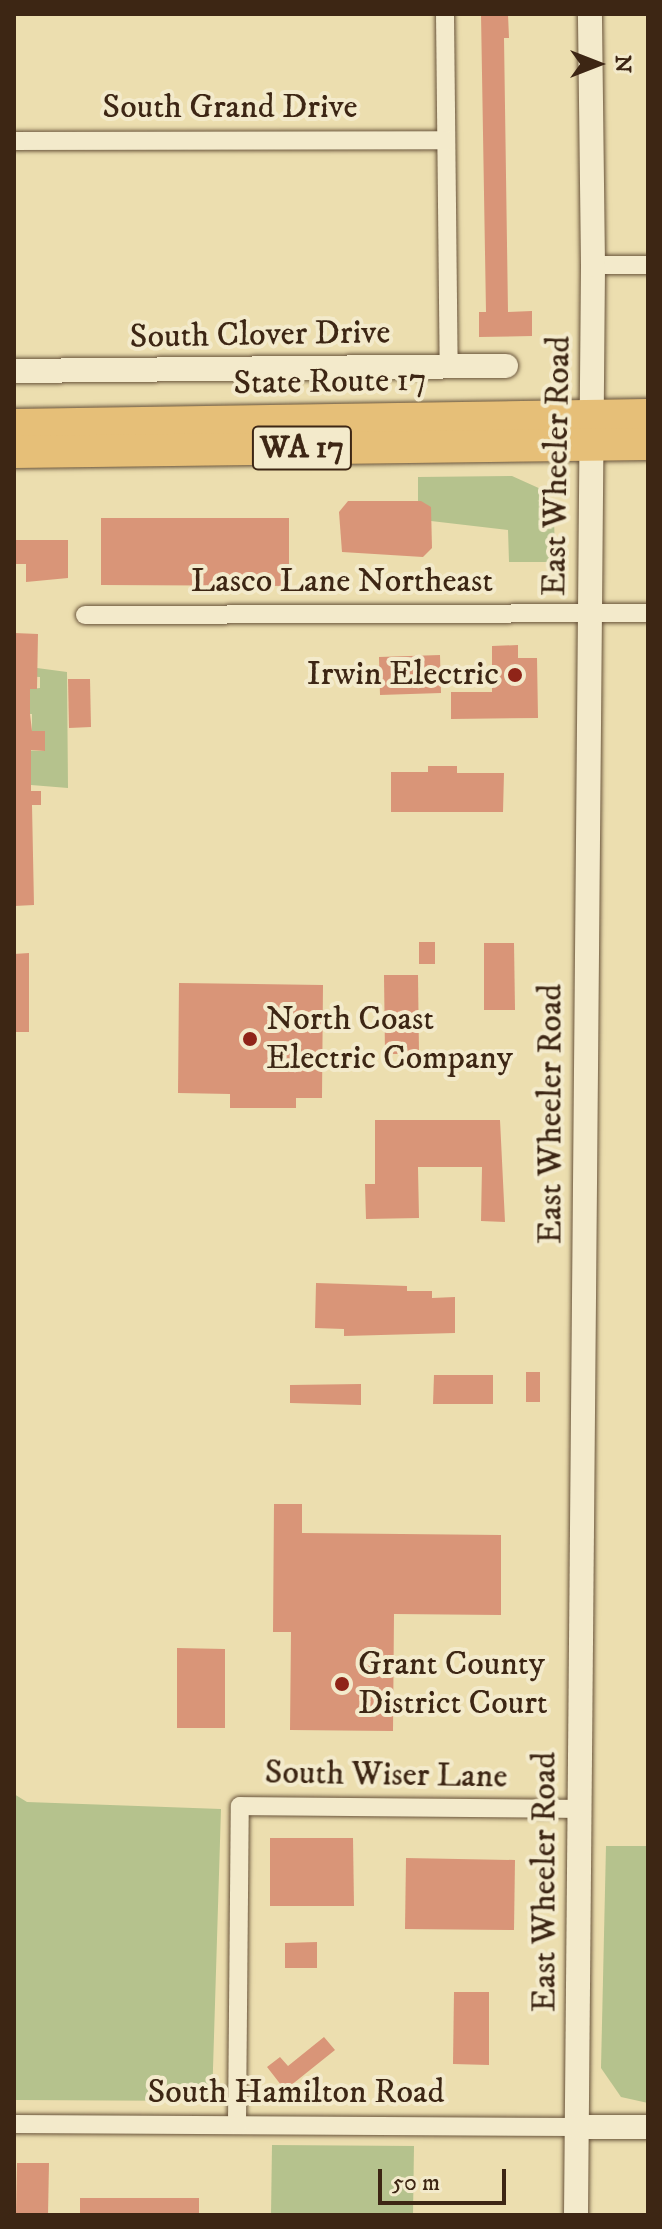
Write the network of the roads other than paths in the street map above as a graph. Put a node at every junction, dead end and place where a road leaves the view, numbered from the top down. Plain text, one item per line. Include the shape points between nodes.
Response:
1 (445, 14) edge
2 (590, 14) edge
3 (446, 140) junction
4 (14, 141) edge
5 (593, 265) junction
6 (648, 265) edge
7 (506, 366) dead end
8 (449, 367) junction
9 (14, 371) edge
10 (648, 415) edge
11 (14, 425) edge
12 (591, 430) junction
13 (648, 444) edge
14 (14, 452) edge
15 (589, 613) junction
16 (648, 613) edge
17 (85, 615) dead end
18 (580, 1809) junction
19 (14, 2124) edge
20 (237, 2125) junction
21 (577, 2127) junction
22 (648, 2127) edge
23 (576, 2215) edge

1 - 3 street
2 - 5 main road, East Wheeler Road
3 - 4 street, South Grand Drive
3 - 8 street
5 - 6 street
5 - 12 main road, East Wheeler Road
7 - 8 main road, South Clover Drive
8 - 9 main road, South Clover Drive
10 - 12 highway, State Route 17 / WA 17
11 - 12 highway, State Route 17 / WA 17
12 - 13 highway, State Route 17 / WA 17
12 - 14 highway, State Route 17 / WA 17
12 - 15 main road, East Wheeler Road
15 - 16 street, Lasco Lane Northeast
15 - 17 street, Lasco Lane Northeast
15 - 18 main road, East Wheeler Road
18 - 20 street, South Wiser Lane via 240,1806
18 - 21 main road, East Wheeler Road
19 - 20 street, South Hamilton Road
20 - 21 street, South Hamilton Road
21 - 22 main road
21 - 23 main road, East Wheeler Road

